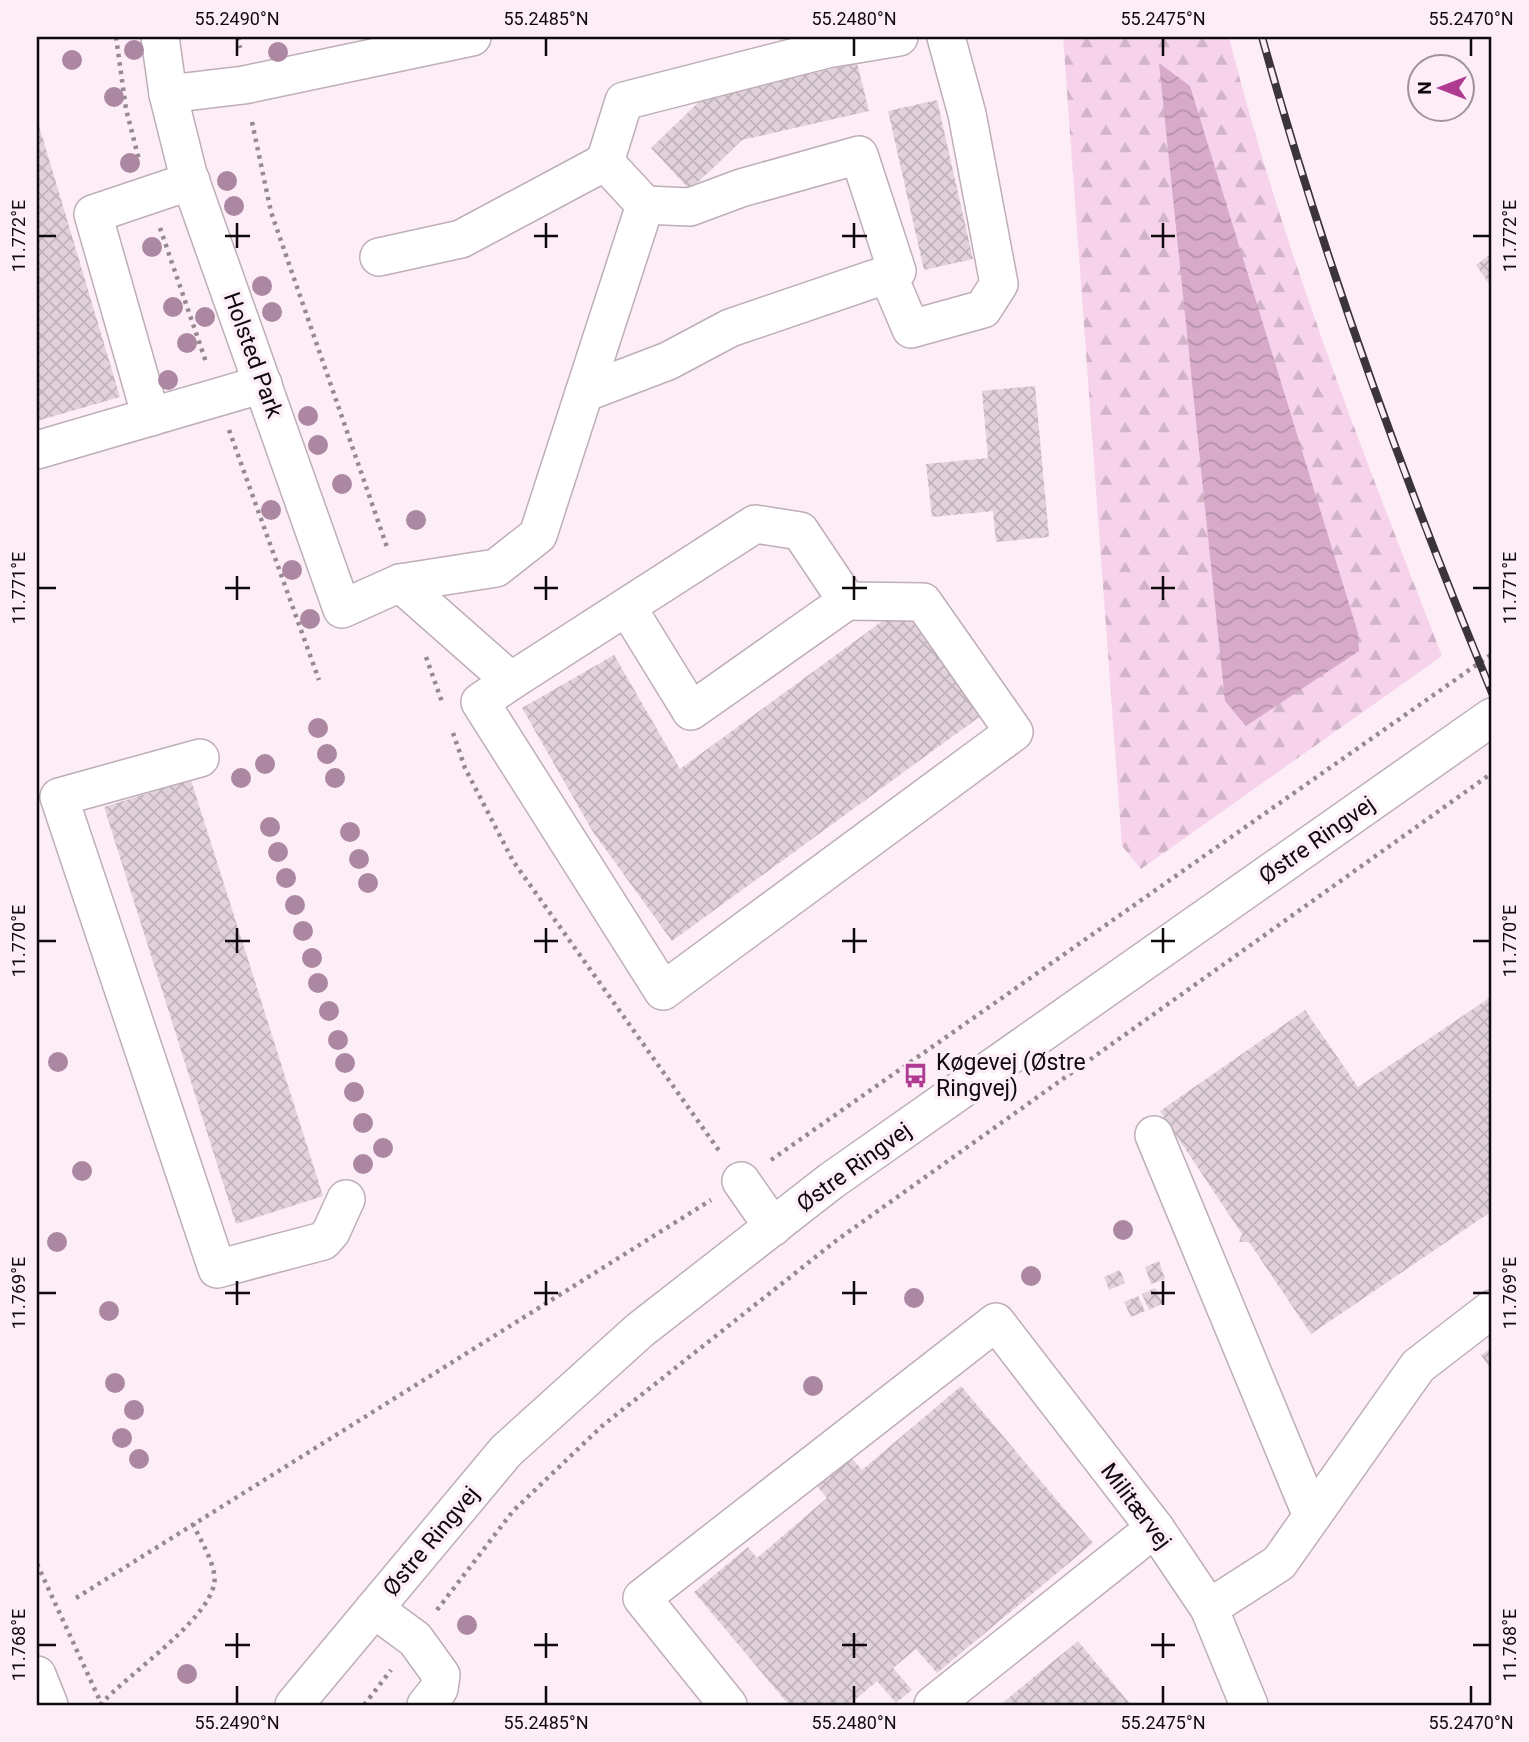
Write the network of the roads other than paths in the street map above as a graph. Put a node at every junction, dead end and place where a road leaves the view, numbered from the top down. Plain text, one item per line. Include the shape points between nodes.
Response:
1 (160, 37) edge
2 (471, 37) edge
3 (899, 37) edge
4 (946, 37) edge
5 (343, 50) edge
6 (168, 94) junction
7 (605, 162) junction
8 (191, 181) junction
9 (645, 205) junction
10 (379, 257) dead end
11 (888, 275) junction
12 (263, 384) junction
13 (584, 393) junction
14 (150, 416) junction
15 (37, 450) edge
16 (400, 583) junction
17 (847, 601) junction
18 (627, 607) junction
19 (511, 681) junction
20 (1492, 718) edge
21 (201, 758) dead end
22 (1154, 1135) dead end
23 (741, 1181) road end
24 (346, 1199) dead end
25 (773, 1227) junction
26 (1492, 1309) edge
27 (1311, 1516) junction
28 (1155, 1528) junction
29 (1209, 1608) junction
30 (374, 1609) junction
31 (37, 1675) edge
32 (49, 1705) edge
33 (294, 1705) edge
34 (426, 1705) edge
35 (728, 1705) edge
36 (933, 1705) edge
37 (1249, 1705) edge

1 - 6 street, Holsted Park
2 - 5 street
3 - 7 street via 827,49 624,101
4 - 11 street via 967,114 999,284 983,309 911,329
5 - 6 street via 244,85
6 - 8 street, Holsted Park
7 - 9 street
7 - 10 street via 461,239
8 - 12 street, Holsted Park
8 - 14 street via 93,214
9 - 11 street via 690,207 859,155 897,271
9 - 13 street
11 - 13 street via 730,328 668,361
12 - 14 street
12 - 16 street, Holsted Park via 342,609
13 - 16 street via 538,535 496,568
14 - 15 street
16 - 19 street
17 - 18 street via 800,531 755,524
17 - 18 street via 691,711
17 - 19 street via 923,601 1014,732 663,991 480,702
18 - 19 street
20 - 25 street, Østre Ringvej via 831,1181
21 - 24 street via 59,797 216,1269 323,1241
22 - 27 street
23 - 25 street
25 - 30 street, Østre Ringvej via 640,1330 506,1451
26 - 27 street via 1418,1366
27 - 29 street via 1279,1563
28 - 29 street, Militærvej
28 - 35 street, Militærvej via 996,1322 642,1598
28 - 36 street
29 - 37 street, Militærvej
30 - 33 street, Østre Ringvej
30 - 34 street via 415,1639 441,1675 439,1689
31 - 32 street

